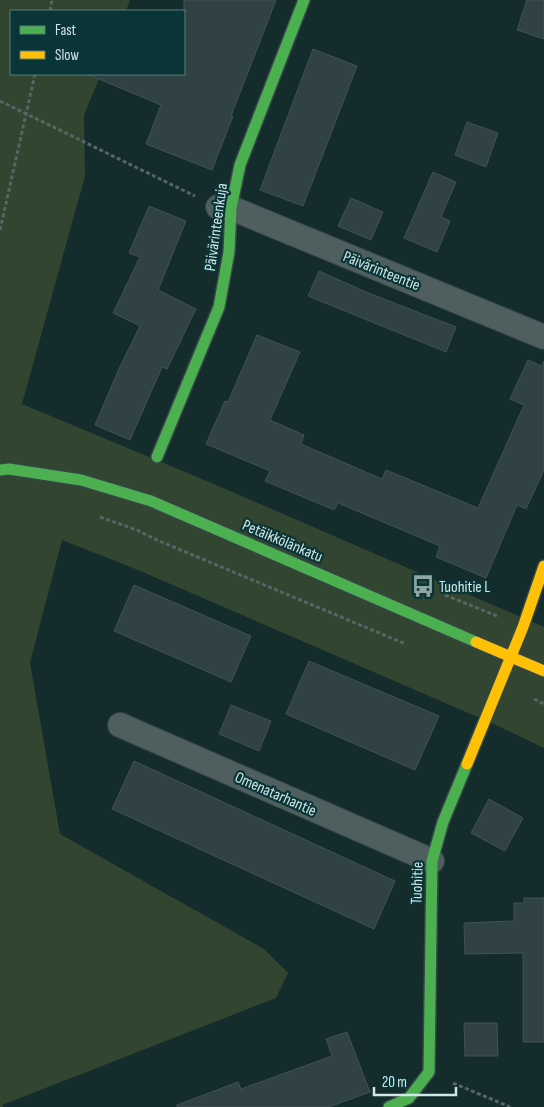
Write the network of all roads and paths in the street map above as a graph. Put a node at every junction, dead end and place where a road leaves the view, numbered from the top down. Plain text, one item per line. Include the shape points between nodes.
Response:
1 (304, 0) edge
2 (35, 75) edge
3 (0, 101) edge
4 (26, 115) junction
5 (225, 208) junction
6 (0, 230) edge
7 (544, 337) edge
8 (157, 457) dead end
9 (0, 470) edge
10 (93, 515) dead end
11 (544, 566) edge
12 (407, 645) dead end
13 (511, 656) junction
14 (544, 671) edge
15 (499, 683) junction
16 (544, 703) edge
17 (120, 725) dead end
18 (432, 861) junction
19 (429, 1072) junction
20 (389, 1107) edge
21 (510, 1107) edge

1 - 5 street, Päivärinteenkuja
2 - 4 path
3 - 4 path
4 - 5 path
4 - 6 path
5 - 7 street, Päivärinteentie
5 - 8 street, Päivärinteenkuja via 229,252 219,307
9 - 13 street, Petäikkölänkatu via 81,480 152,501
10 - 12 path via 137,530
11 - 13 street
13 - 14 street, Petäikkölänkatu
13 - 15 street, Tuohitie
15 - 16 path
15 - 18 street, Tuohitie via 443,822
17 - 18 street, Omenatarhantie
18 - 19 street, Tuohitie
19 - 20 street via 408,1098
19 - 21 path

